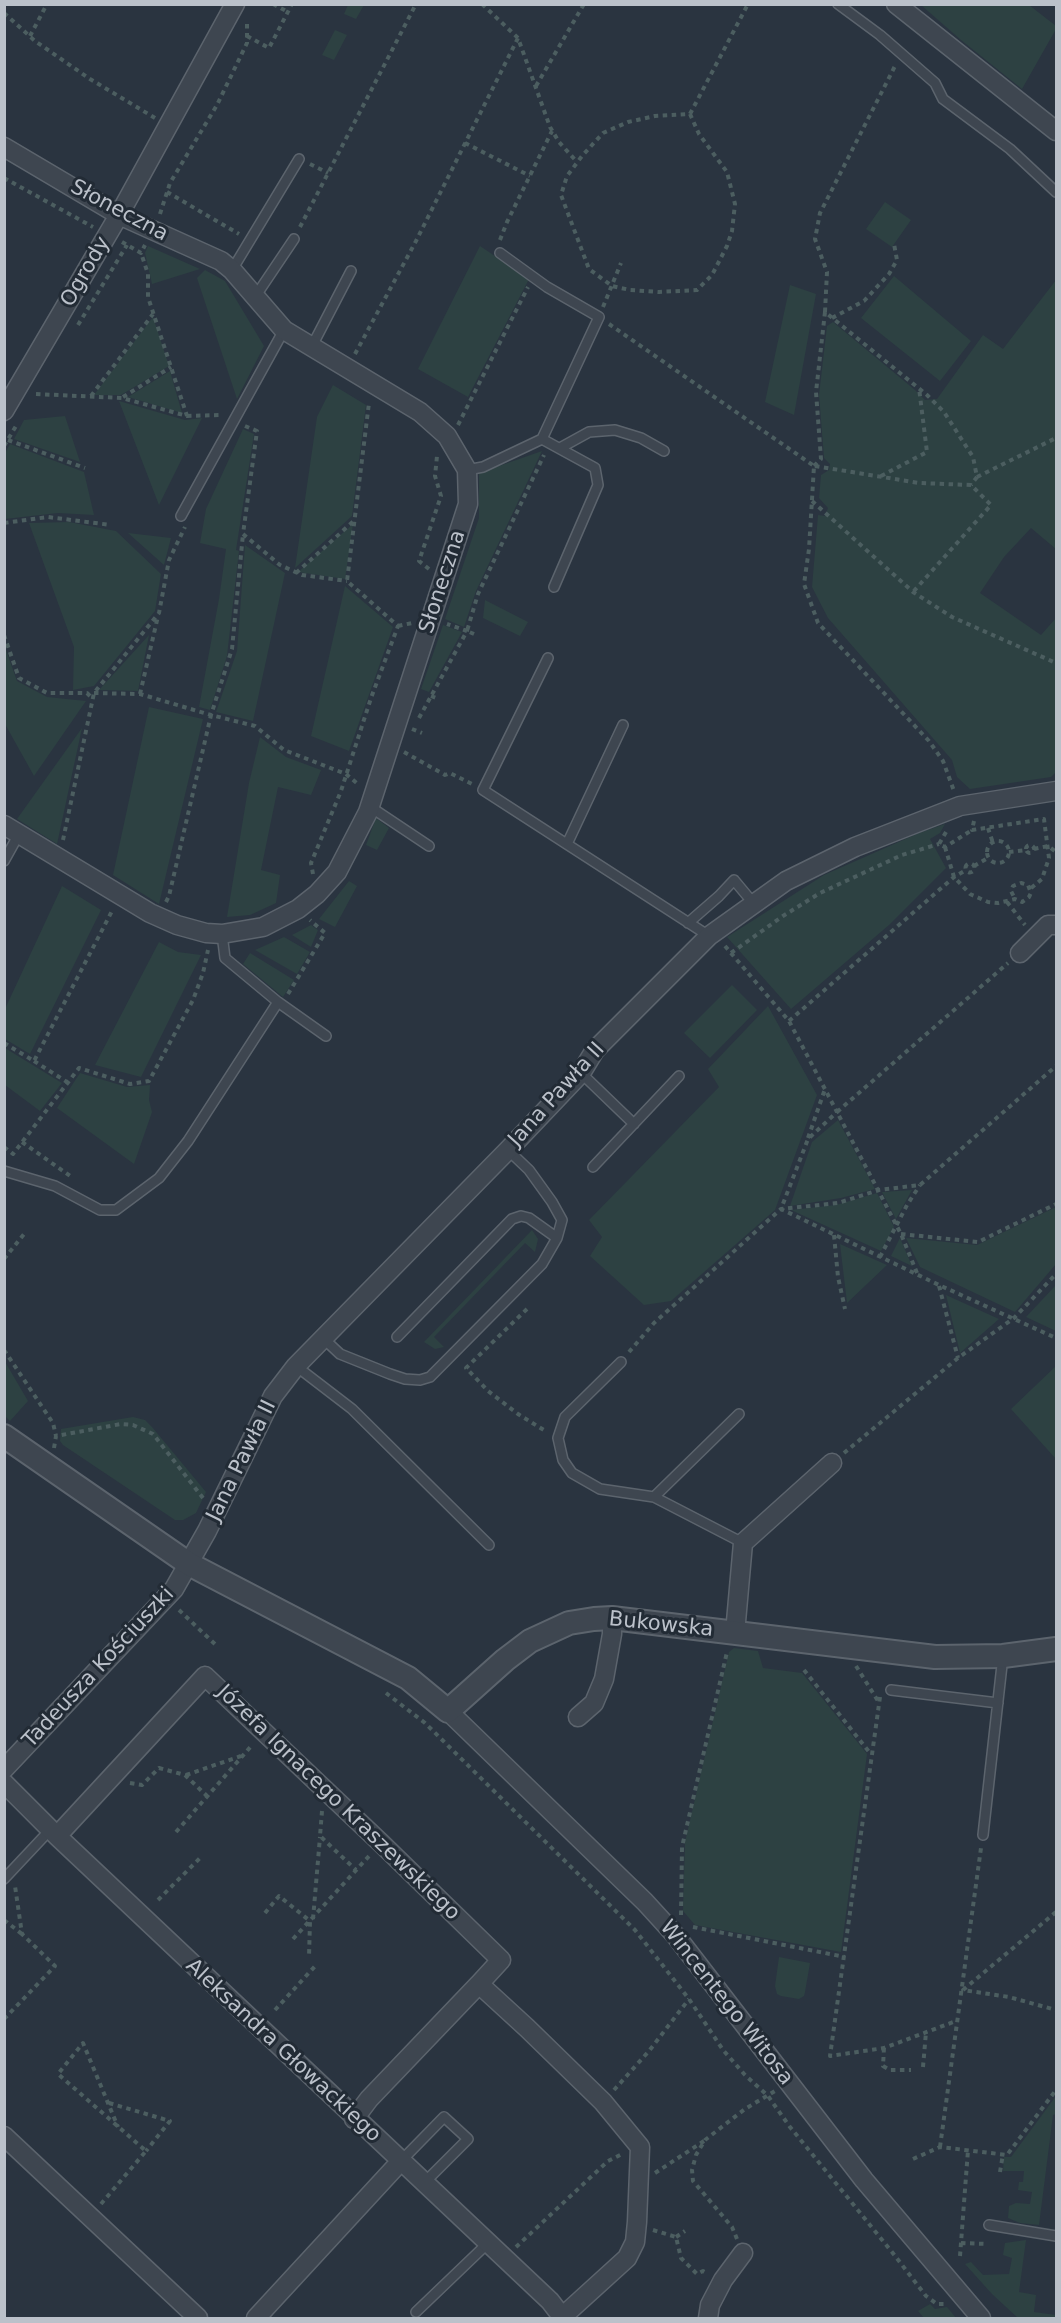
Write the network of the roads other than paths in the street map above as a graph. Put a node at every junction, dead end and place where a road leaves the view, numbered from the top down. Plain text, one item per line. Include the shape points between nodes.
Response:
1 (838, 4) edge
2 (896, 4) edge
3 (241, 10) edge
4 (1056, 130) edge
5 (4, 147) edge
6 (299, 159) road end
7 (1056, 192) edge
8 (119, 215) junction
9 (294, 239) road end
10 (500, 253) road end
11 (232, 270) junction
12 (351, 271) dead end
13 (255, 297) junction
14 (284, 330) junction
15 (312, 346) junction
16 (11, 418) edge
17 (546, 441) junction
18 (560, 448) junction
19 (664, 451) dead end
20 (467, 470) junction
21 (185, 517) road end
22 (554, 587) dead end
23 (548, 658) dead end
24 (623, 725) dead end
25 (1056, 791) edge
26 (369, 806) junction
27 (12, 830) edge
28 (567, 844) junction
29 (429, 846) dead end
30 (4, 861) edge
31 (754, 904) junction
32 (688, 923) junction
33 (1056, 925) edge
34 (715, 938) junction
35 (215, 940) junction
36 (1020, 953) road end
37 (280, 1004) junction
38 (326, 1036) dead end
39 (581, 1073) junction
40 (679, 1076) dead end
41 (634, 1124) junction
42 (508, 1150) junction
43 (593, 1167) dead end
44 (4, 1171) edge
45 (557, 1238) junction
46 (398, 1337) dead end
47 (324, 1339) junction
48 (621, 1362) road end
49 (296, 1366) junction
50 (739, 1414) dead end
51 (4, 1436) edge
52 (832, 1463) road end
53 (654, 1497) junction
54 (743, 1543) junction
55 (489, 1545) dead end
56 (189, 1564) junction
57 (612, 1618) junction
58 (732, 1639) junction
59 (1056, 1649) edge
60 (1003, 1656) junction
61 (886, 1689) road end
62 (998, 1702) junction
63 (448, 1711) junction
64 (578, 1717) dead end
65 (4, 1769) edge
66 (4, 1783) edge
67 (54, 1833) junction
68 (983, 1835) road end
69 (4, 1879) edge
70 (479, 1984) junction
71 (354, 2119) junction
72 (4, 2136) edge
73 (400, 2162) junction
74 (423, 2184) junction
75 (989, 2225) dead end
76 (1056, 2236) edge
77 (488, 2243) junction
78 (743, 2253) road end
79 (416, 2312) dead end
80 (562, 2318) edge
81 (198, 2319) edge
82 (256, 2319) edge
83 (708, 2319) edge
84 (981, 2319) edge

1 - 7 lane via 901,53 935,83 942,99 1010,149
2 - 4 street
3 - 8 street, Ogrody
5 - 8 street, Słoneczna
6 - 11 lane
8 - 11 street, Słoneczna
8 - 16 street, Ogrody
9 - 13 lane
10 - 17 lane via 599,317
11 - 13 street, Słoneczna
12 - 15 lane
13 - 14 street, Słoneczna
14 - 15 street, Słoneczna
14 - 21 lane
15 - 20 street, Słoneczna via 420,412 447,436
17 - 18 lane
17 - 20 lane
18 - 19 lane via 590,432 615,430
18 - 22 lane via 594,468 598,485
20 - 26 street, Słoneczna via 468,504
23 - 28 lane via 483,790
24 - 28 lane
25 - 31 street, Jana Pawła II via 960,806 855,847 786,881
26 - 29 lane
26 - 35 street, Słoneczna via 337,872 317,894 263,927
27 - 30 lane
27 - 35 street, Słoneczna via 150,913 206,933
28 - 32 lane
31 - 32 lane via 734,880
31 - 34 street, Jana Pawła II
32 - 34 lane
33 - 36 street via 1048,925
34 - 39 street, Jana Pawła II via 595,1050
35 - 37 lane via 225,958
37 - 38 lane
37 - 44 lane via 159,1178 116,1210 100,1210 60,1188
39 - 41 lane
39 - 42 street, Jana Pawła II
40 - 41 lane
41 - 43 lane
42 - 45 lane via 529,1170 552,1202 561,1220
42 - 47 street, Jana Pawła II
45 - 46 lane via 529,1218 512,1219
45 - 47 lane via 542,1264 430,1377 405,1379 340,1354
47 - 49 street, Jana Pawła II
48 - 53 lane via 565,1417 558,1438 563,1460 572,1473 600,1489
49 - 55 lane via 352,1409
49 - 56 street, Jana Pawła II via 273,1396
50 - 53 lane
51 - 56 street
52 - 54 street
53 - 54 lane
54 - 58 street
56 - 63 street via 408,1677
56 - 65 street, Tadeusza Kościuszki via 174,1589
57 - 58 street, Bukowska
57 - 63 street, Bukowska via 569,1623 549,1630 505,1660
57 - 64 street via 604,1679 594,1703
58 - 60 street, Bukowska via 935,1657
59 - 60 street, Bukowska
60 - 62 lane
61 - 62 lane
62 - 68 lane
63 - 84 street, Wincentego Witosa via 645,1902 710,1978 864,2180
66 - 67 street, Aleksandra Głowackiego
67 - 69 lane
67 - 70 street, Józefa Ignacego Kraszewskiego via 205,1676 501,1960
67 - 71 street, Aleksandra Głowackiego
70 - 71 street, Józefa Ignacego Kraszewskiego
70 - 80 street via 603,2102 640,2147 638,2222 627,2258
71 - 73 street, Aleksandra Głowackiego
72 - 81 street
73 - 74 street, Aleksandra Głowackiego
73 - 74 lane via 444,2117 468,2139
73 - 82 street
74 - 77 street, Aleksandra Głowackiego
75 - 76 lane
77 - 79 lane
77 - 80 street, Aleksandra Głowackiego via 550,2301
78 - 83 street via 723,2280 710,2305

